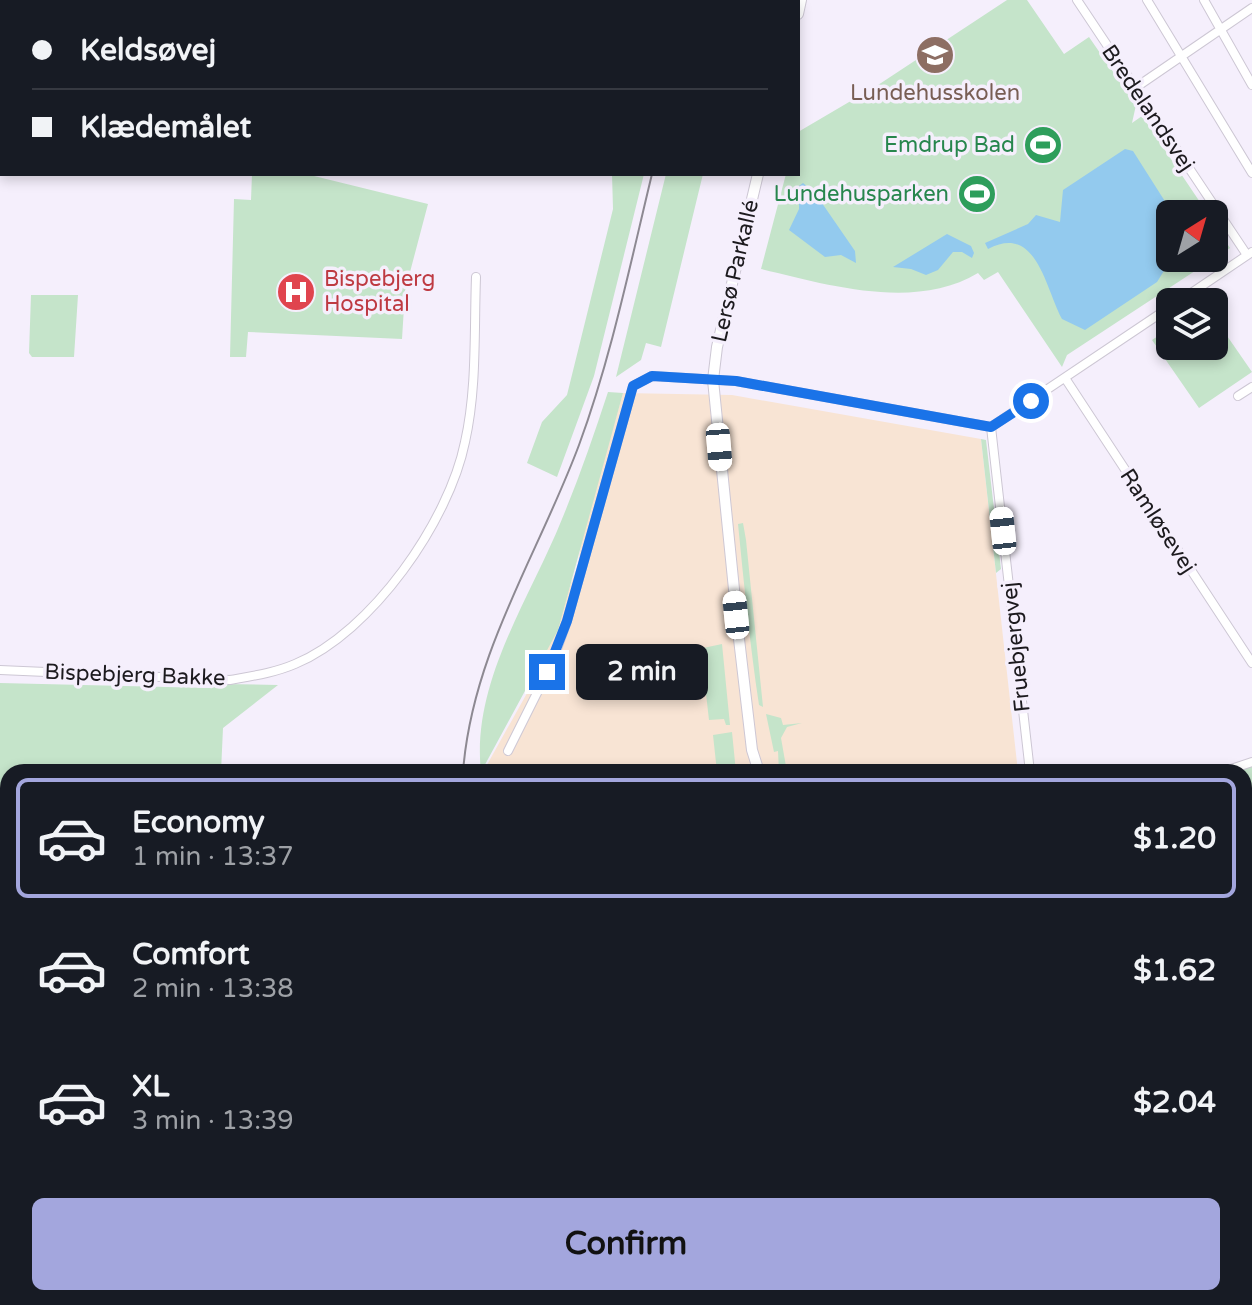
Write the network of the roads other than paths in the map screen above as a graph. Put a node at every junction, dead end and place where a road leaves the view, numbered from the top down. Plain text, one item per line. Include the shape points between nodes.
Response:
1 (1077, 0) edge
2 (1147, 0) edge
3 (1204, 0) edge
4 (1252, 8) edge
5 (1221, 29) junction
6 (1182, 57) junction
7 (1252, 85) edge
8 (1135, 88) junction
9 (1252, 173) edge
10 (758, 176) edge
11 (1250, 253) edge
12 (476, 277) dead end
13 (1199, 288) edge
14 (1156, 316) edge
15 (1065, 378) junction
16 (713, 380) junction
17 (1252, 387) edge
18 (1238, 396) dead end
19 (991, 427) junction
20 (1252, 663) edge
21 (0, 670) edge
22 (752, 750) junction
23 (508, 751) dead end
24 (750, 764) edge
25 (756, 764) edge
26 (1029, 764) edge

1 - 8 street, Bredelandsvej
2 - 6 street
3 - 5 street
4 - 5 street
5 - 6 street
5 - 7 street
6 - 8 street
6 - 9 street
8 - 11 street, Bredelandsvej
10 - 16 street, Lersø Parkallé
11 - 13 street
12 - 21 street, Bispebjerg Bakke via 471,409 458,470 423,540 353,625 297,663 230,680
14 - 15 street
15 - 19 street
15 - 20 street, Ramløsevej
16 - 19 street
16 - 22 street, Lersø Parkallé
16 - 23 street via 652,376 633,386 567,621
17 - 18 street
19 - 26 street, Fruebjergvej
22 - 24 street, Lersø Parkallé
22 - 25 street, Lersø Parkallé

